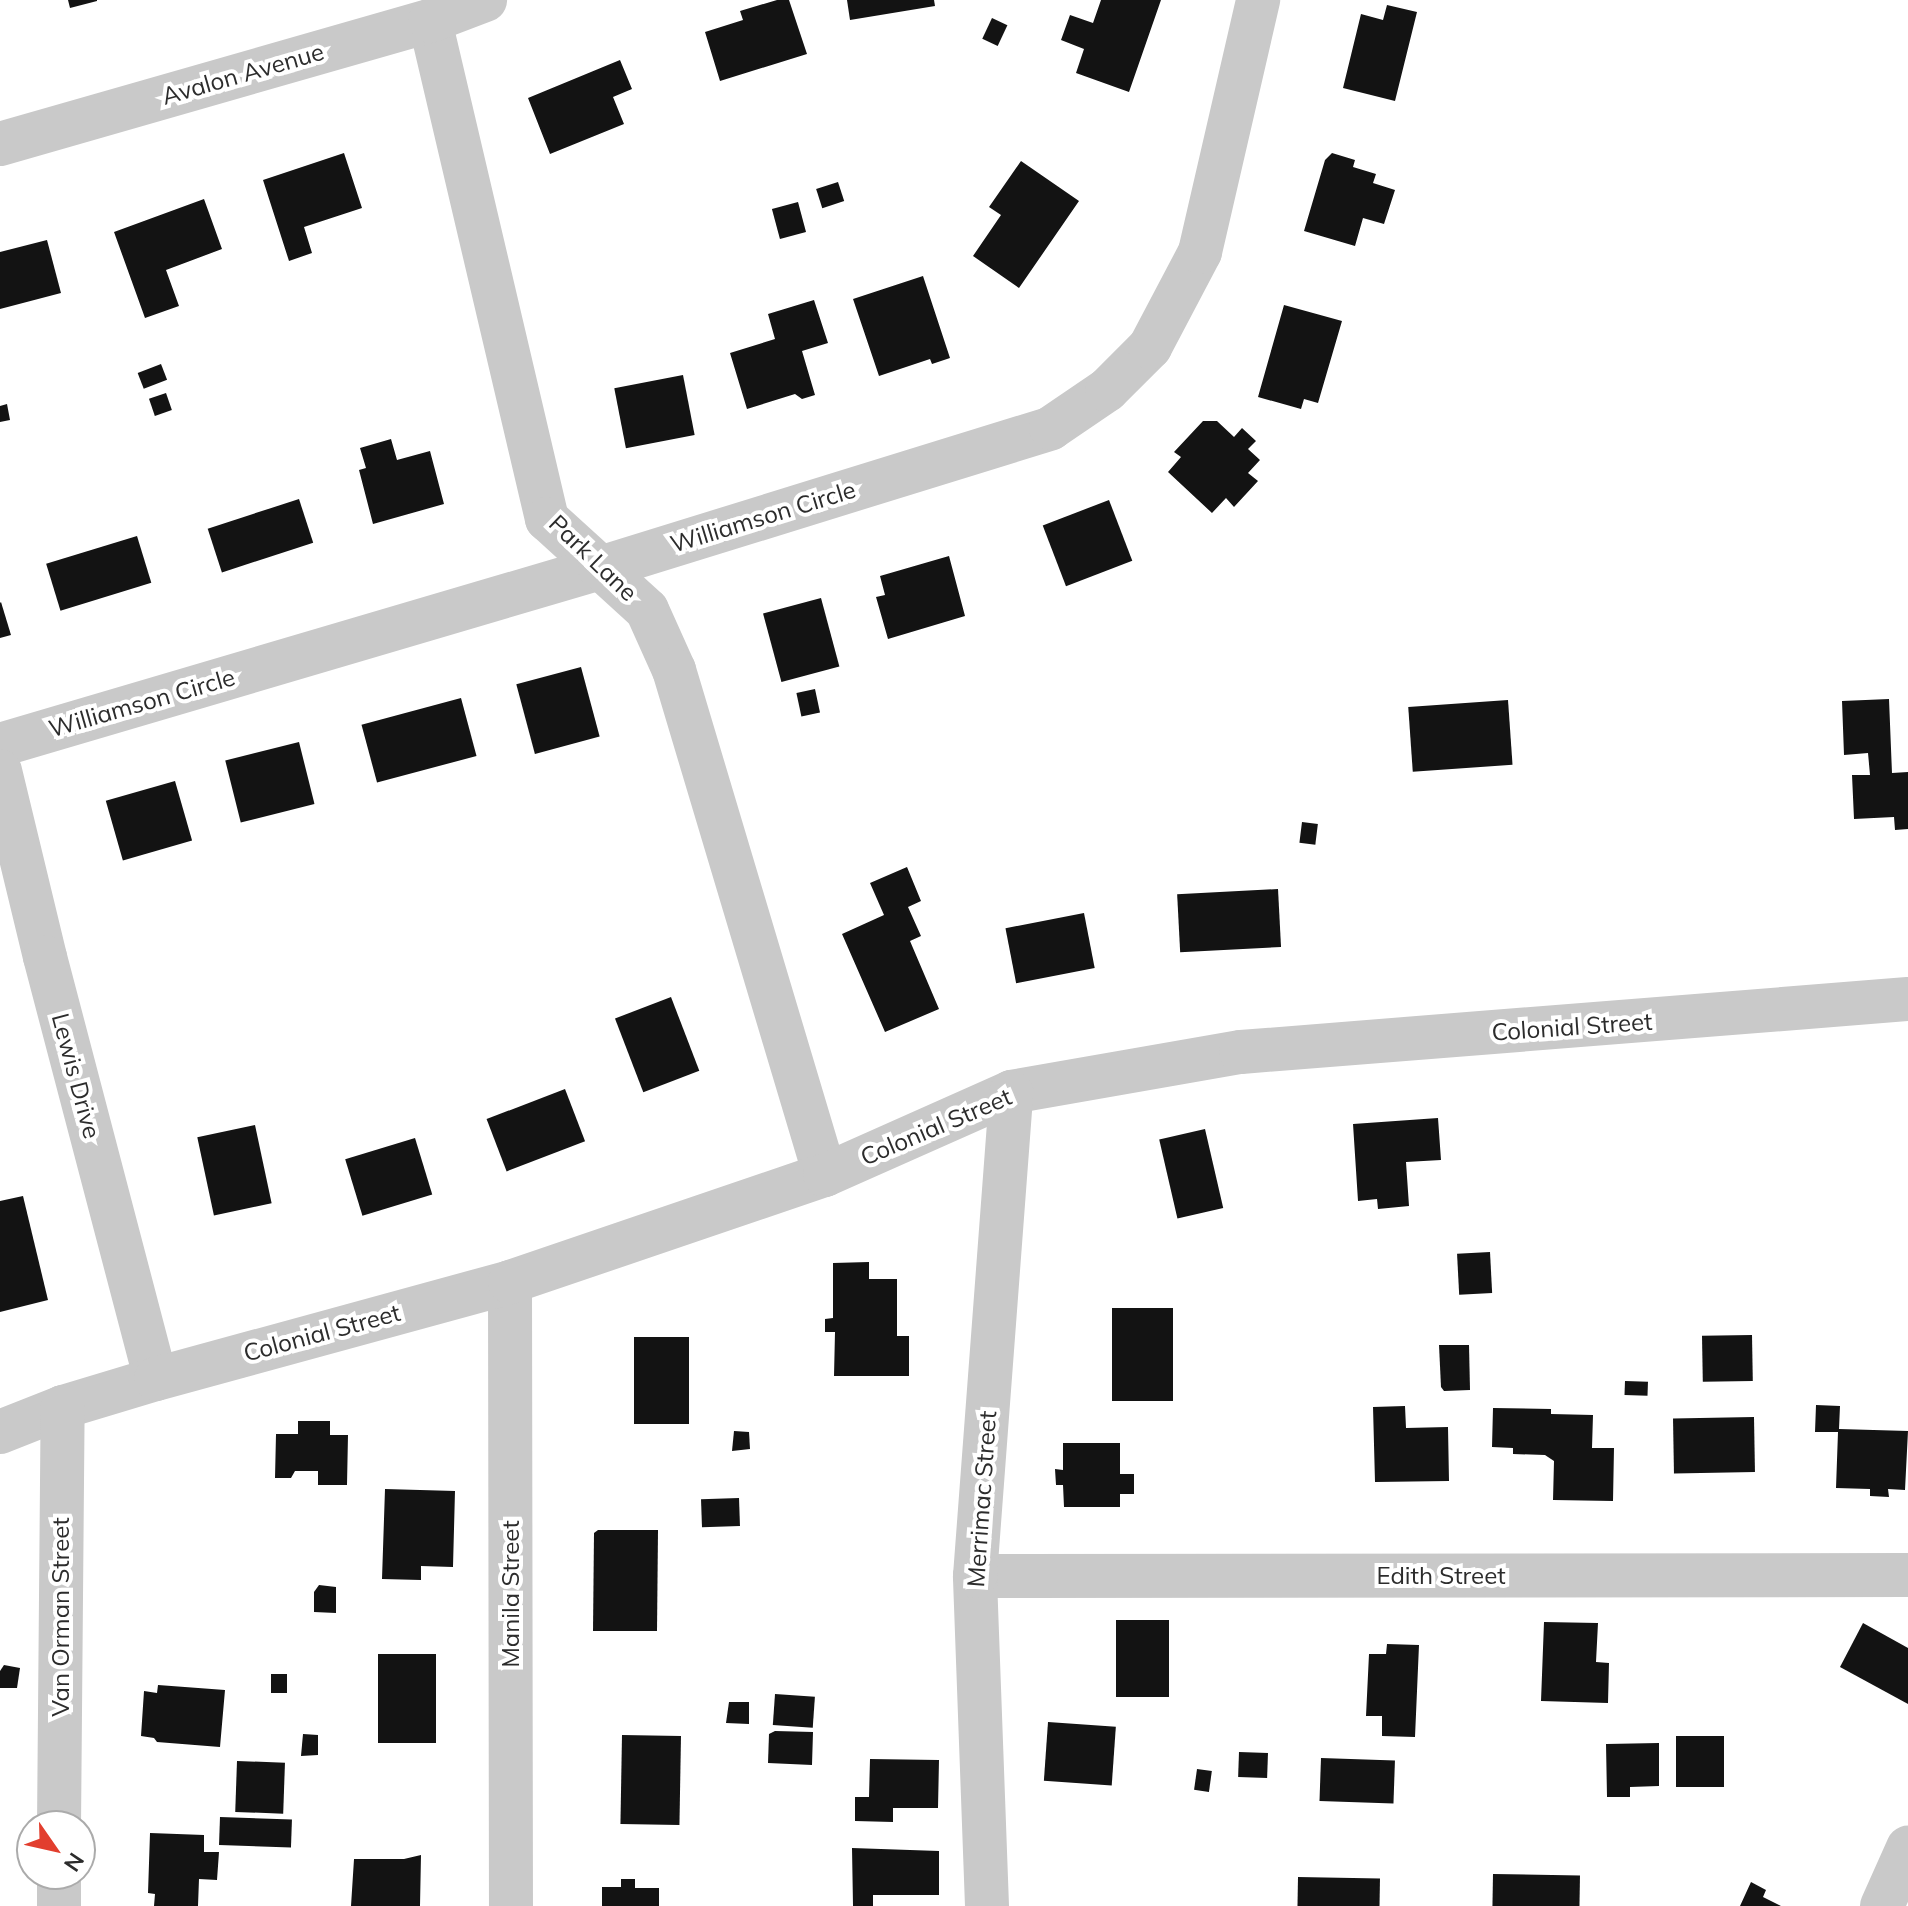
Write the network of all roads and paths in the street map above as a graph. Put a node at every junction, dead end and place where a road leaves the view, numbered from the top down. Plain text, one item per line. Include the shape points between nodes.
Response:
1 (485, 0) edge
2 (1258, 0) edge
3 (430, 21) junction
4 (0, 144) edge
5 (600, 568) junction
6 (0, 745) edge
7 (0, 771) edge
8 (1908, 999) edge
9 (1011, 1092) junction
10 (825, 1175) junction
11 (510, 1282) junction
12 (156, 1379) junction
13 (63, 1407) junction
14 (0, 1432) edge
15 (1908, 1575) edge
16 (975, 1576) junction
17 (59, 1810) edge
18 (1908, 1848) edge
19 (511, 1906) edge
20 (987, 1906) edge
21 (1882, 1906) edge

1 - 3 street, Avalon Avenue
2 - 5 street, Williamson Circle via 1200,252 1150,347 1107,390 1051,428
3 - 4 street, Avalon Avenue
3 - 5 street, Park Lane via 547,519
5 - 6 street, Williamson Circle
5 - 10 street, Park Lane via 647,610 674,670
7 - 12 street, Lewis Drive
8 - 9 street, Colonial Street via 1241,1052
9 - 10 street, Colonial Street
9 - 16 street, Merrimac Street
10 - 11 street, Colonial Street
11 - 12 street, Colonial Street
11 - 19 street, Manila Street
12 - 13 street, Colonial Street
13 - 14 street, Colonial Street
13 - 17 street, Van Orman Street
15 - 16 street, Edith Street
16 - 20 street, Merrimac Street
18 - 21 street

